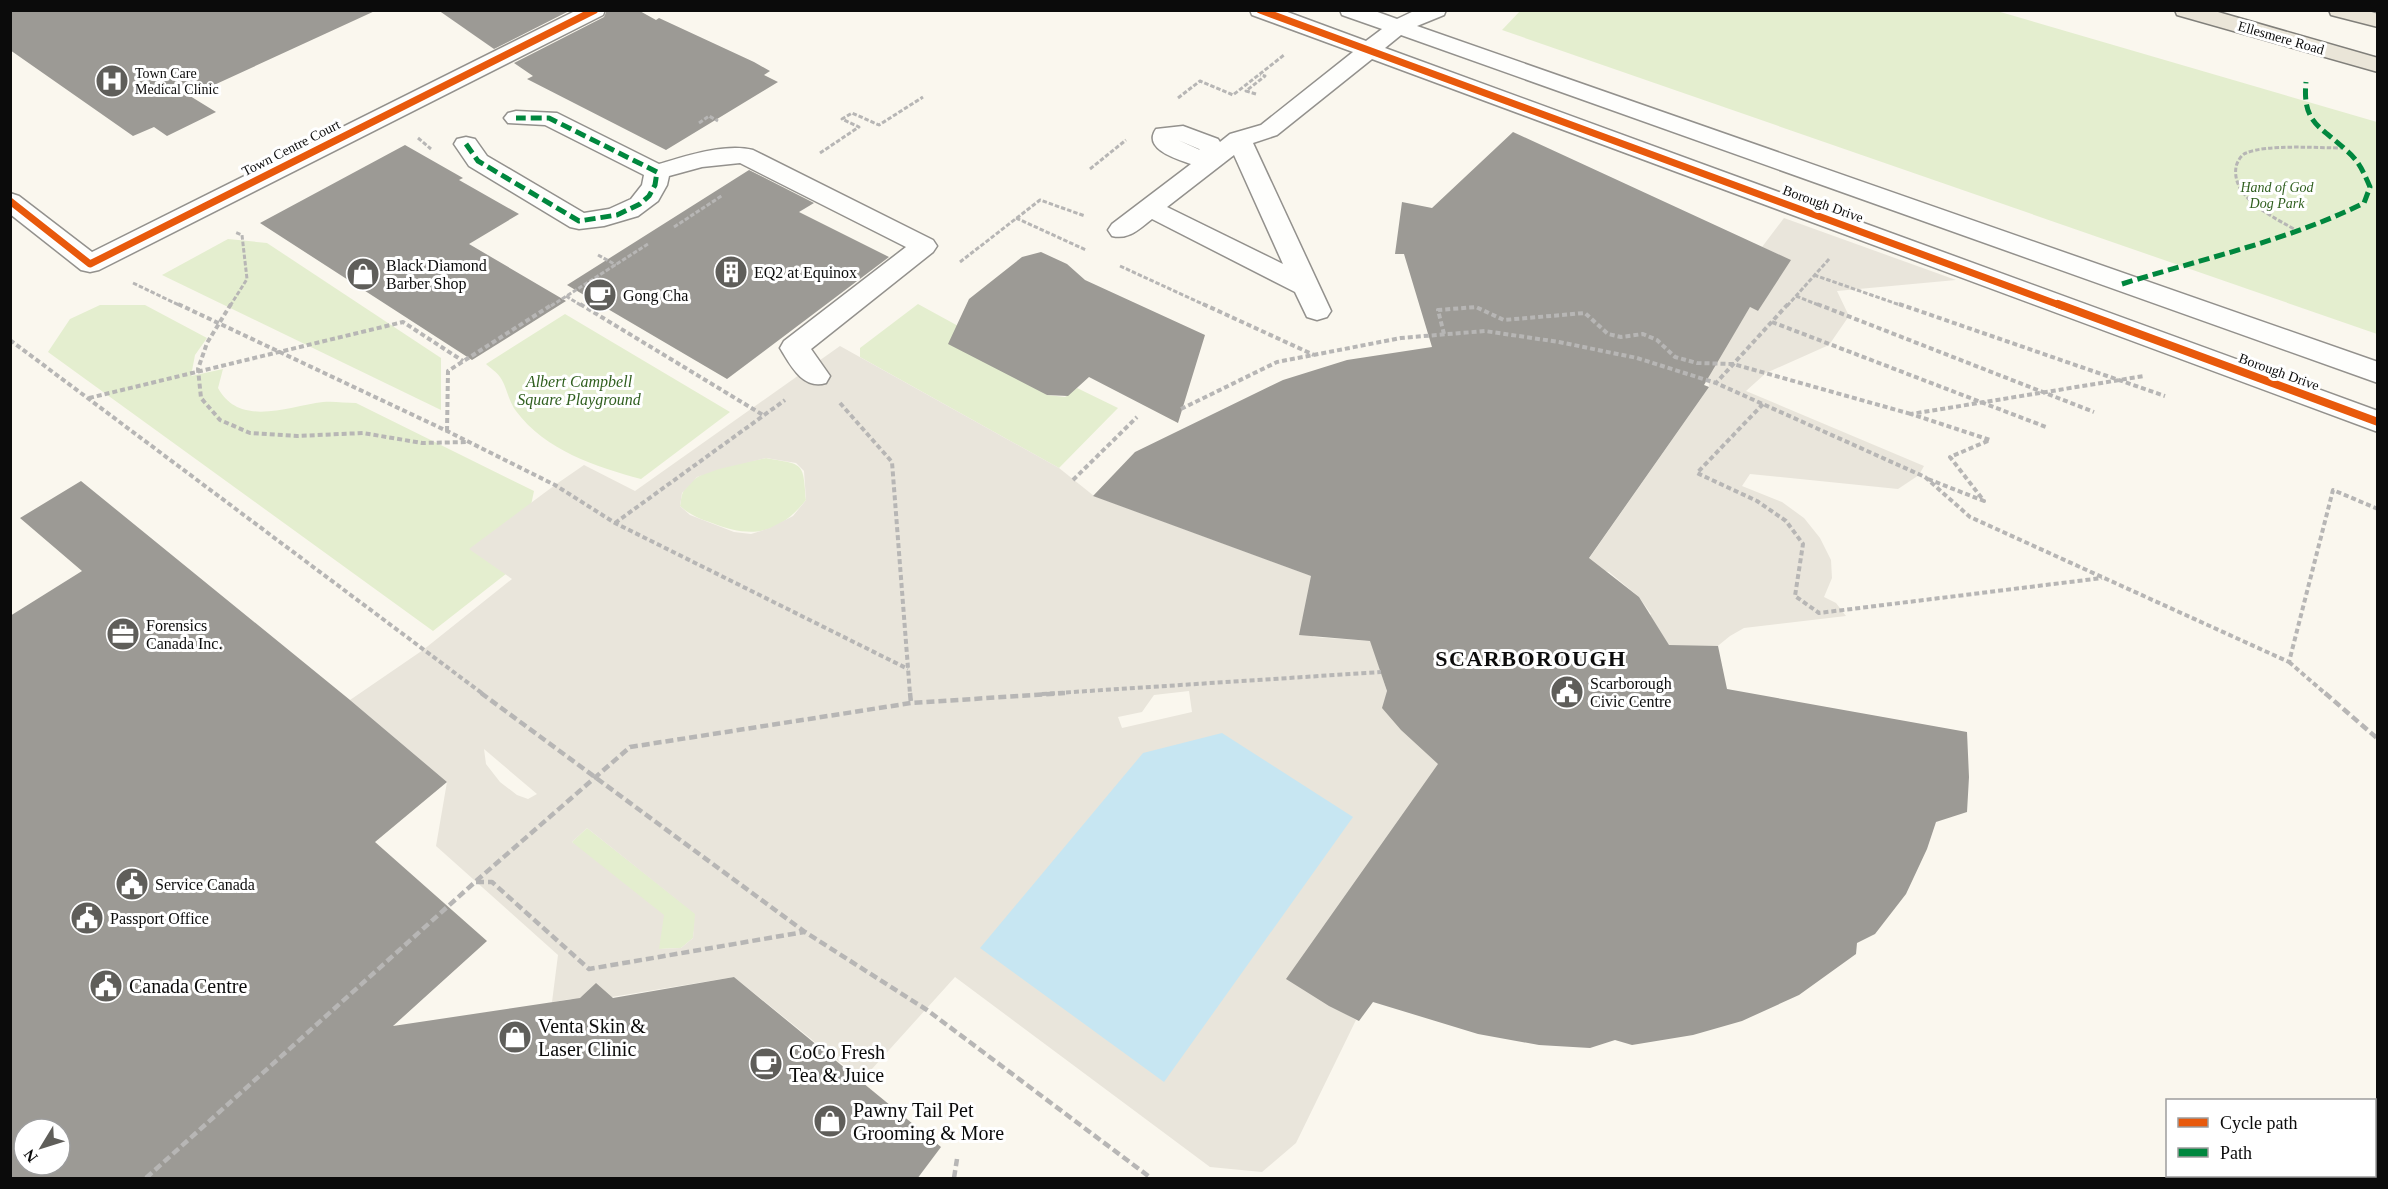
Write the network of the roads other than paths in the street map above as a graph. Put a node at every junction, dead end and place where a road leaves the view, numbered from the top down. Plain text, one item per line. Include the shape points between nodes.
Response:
1 (595, 10) edge
2 (1260, 10) edge
3 (1350, 10) edge
4 (1436, 10) edge
5 (2185, 10) edge
6 (2339, 10) edge
7 (1403, 18) edge
8 (2378, 21) edge
9 (1370, 50) junction
10 (2378, 65) edge
11 (516, 117) dead end
12 (1239, 139) junction
13 (466, 144) dead end
14 (1774, 158) junction
15 (657, 172) junction
16 (1748, 191) junction
17 (10, 201) edge
18 (1150, 207) junction
19 (1121, 230) road end
20 (1306, 287) junction
21 (1317, 311) dead end
22 (2378, 373) edge
23 (816, 376) road end
24 (2378, 422) edge

1 - 17 street, Town Centre Court via 90,264
2 - 9 street, Borough Drive
3 - 7 street, Borough Drive
4 - 7 street
5 - 10 main road, Ellesmere Road
6 - 8 main road
7 - 9 street
7 - 14 street, Borough Drive
9 - 12 street via 1269,130
9 - 16 street, Borough Drive
11 - 15 street via 549,118
12 - 18 street
12 - 20 street
13 - 15 street via 478,161 579,220 608,218 636,207 653,190
14 - 16 street
14 - 22 street, Borough Drive
15 - 23 street via 700,160 744,155 924,246 794,348
16 - 24 street, Borough Drive
18 - 19 street
18 - 20 street
20 - 21 street

